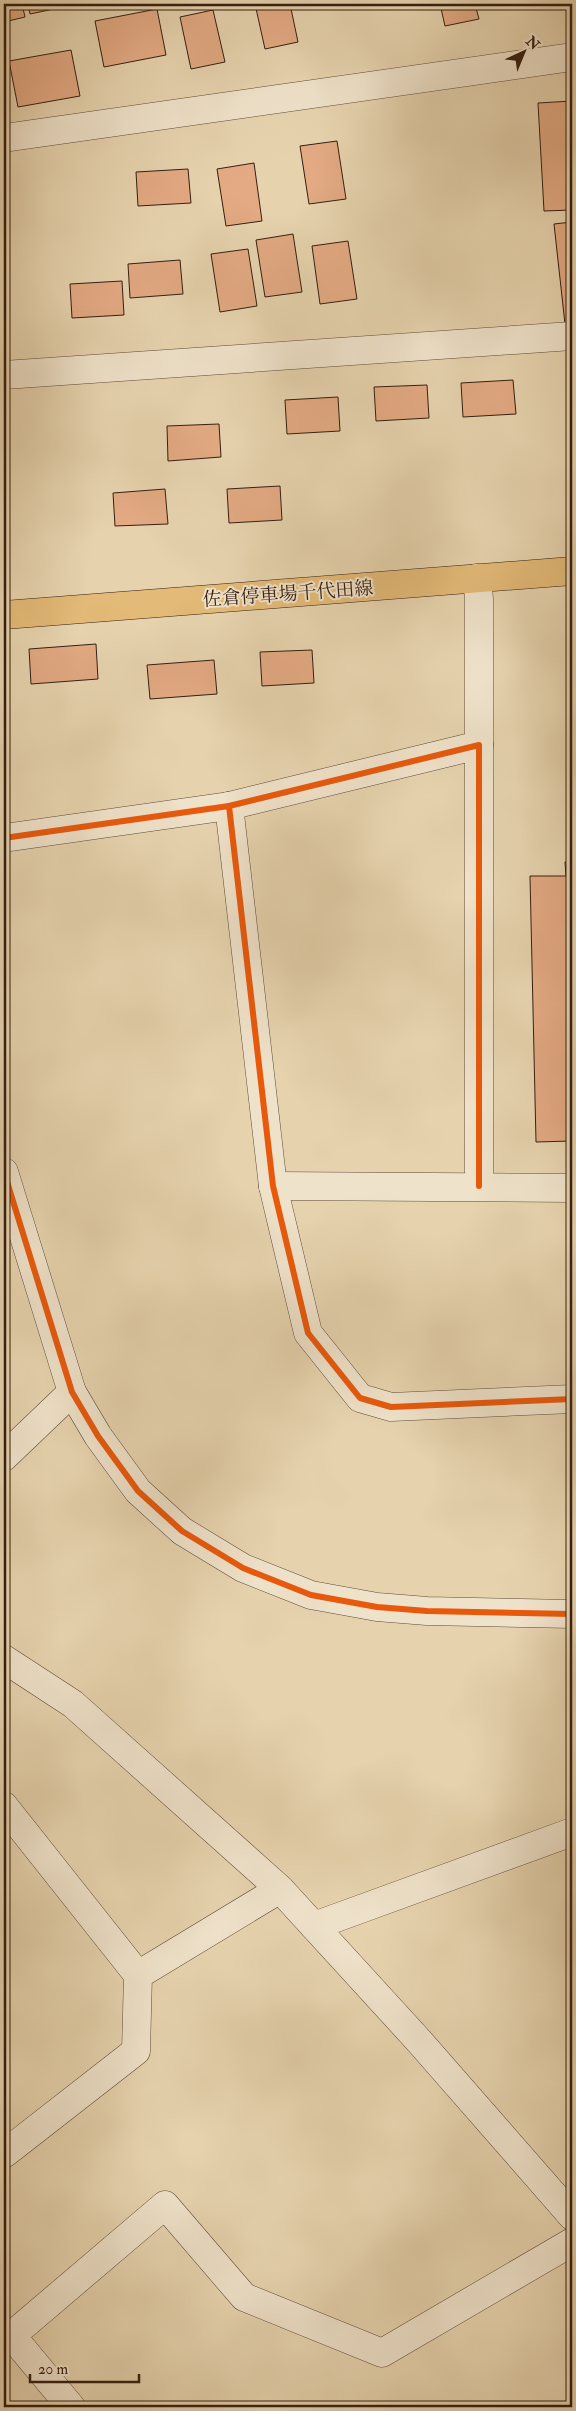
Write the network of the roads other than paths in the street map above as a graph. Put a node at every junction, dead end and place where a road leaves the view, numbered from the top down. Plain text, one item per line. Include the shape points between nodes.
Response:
1 (572, 57) edge
2 (4, 138) edge
3 (572, 336) edge
4 (4, 375) edge
5 (572, 571) edge
6 (477, 578) junction
7 (4, 614) edge
8 (479, 745) junction
9 (229, 806) junction
10 (4, 838) edge
11 (4, 1172) edge
12 (273, 1186) junction
13 (479, 1186) junction
14 (572, 1188) edge
15 (72, 1392) junction
16 (572, 1399) edge
17 (4, 1457) edge
18 (572, 1614) edge
19 (4, 1659) edge
20 (4, 1806) edge
21 (572, 1832) edge
22 (280, 1889) junction
23 (314, 1926) junction
24 (138, 1975) junction
25 (4, 2154) edge
26 (572, 2216) edge
27 (572, 2242) edge
28 (7, 2338) edge
29 (71, 2407) edge

1 - 2 street
3 - 4 street
5 - 6 main road, 佐倉停車場千代田線
6 - 7 main road, 佐倉停車場千代田線
6 - 8 street
8 - 9 street
8 - 13 street
9 - 10 street
9 - 12 street
11 - 15 street
12 - 13 street
12 - 16 street via 308,1333 360,1398 391,1407
13 - 14 street
15 - 17 street
15 - 18 street via 98,1436 138,1491 182,1531 243,1568 311,1595 377,1607
19 - 22 street via 73,1704
20 - 24 street
21 - 23 street
22 - 23 street
22 - 24 street
23 - 26 street
24 - 25 street via 136,2051
27 - 28 street via 382,2353 244,2296 165,2205
28 - 29 street

